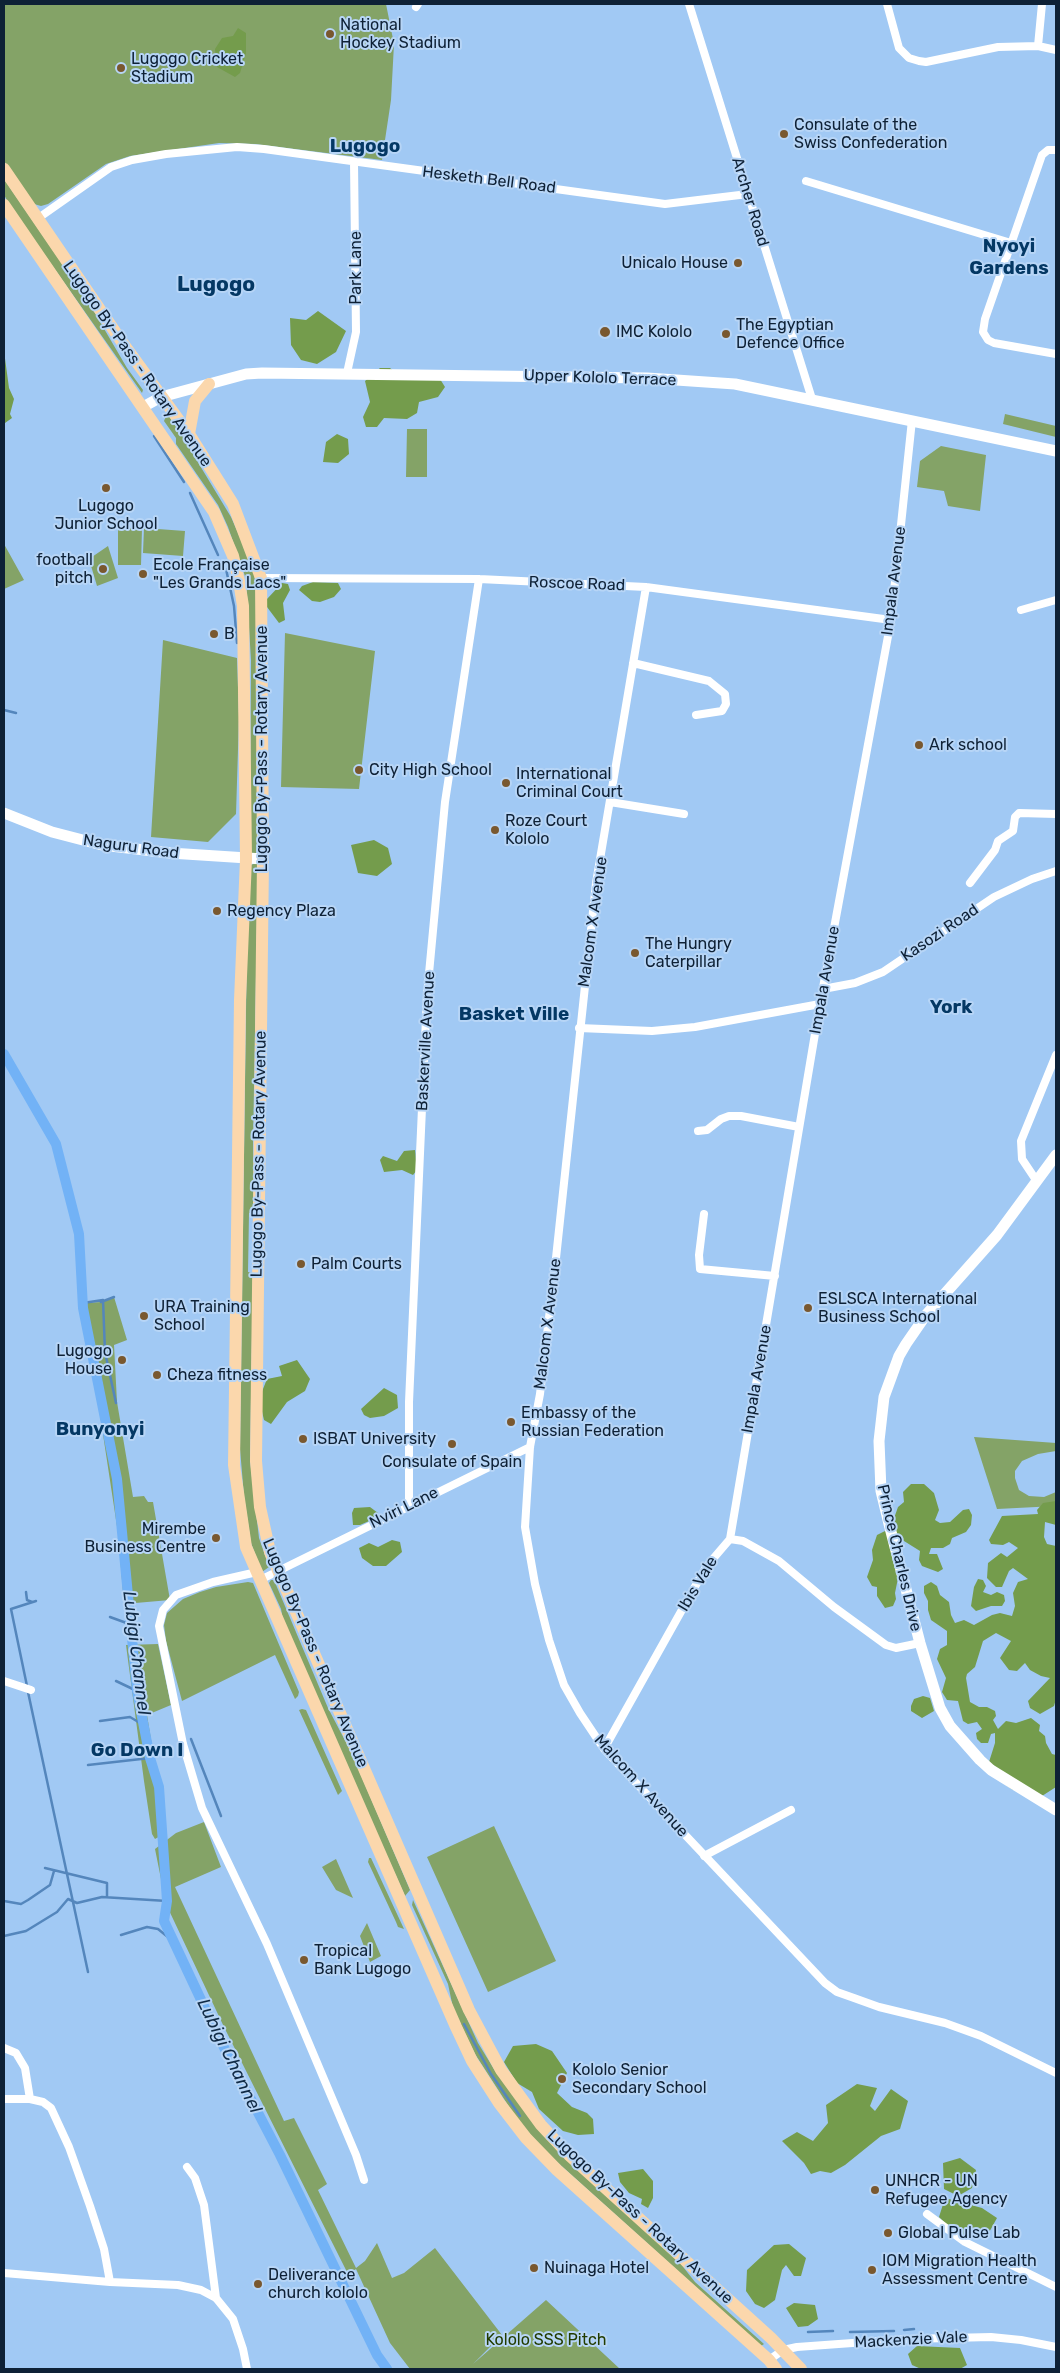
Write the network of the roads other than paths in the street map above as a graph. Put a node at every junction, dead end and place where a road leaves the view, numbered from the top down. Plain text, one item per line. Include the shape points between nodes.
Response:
1 (689, 4) edge
2 (886, 4) edge
3 (1042, 4) edge
4 (1038, 46) junction
5 (1056, 50) edge
6 (1056, 150) edge
7 (354, 162) junction
8 (4, 169) edge
9 (806, 181) dead end
10 (748, 194) junction
11 (4, 205) edge
12 (38, 218) junction
13 (1011, 243) junction
14 (122, 342) junction
15 (106, 354) junction
16 (1056, 354) edge
17 (347, 373) junction
18 (209, 384) junction
19 (161, 398) junction
20 (812, 399) junction
21 (143, 407) junction
22 (912, 420) junction
23 (189, 434) junction
24 (1056, 451) edge
25 (261, 578) junction
26 (479, 579) junction
27 (646, 586) junction
28 (1056, 600) edge
29 (1021, 610) dead end
30 (891, 620) junction
31 (633, 664) junction
32 (696, 715) dead end
33 (610, 802) junction
34 (4, 813) edge
35 (684, 814) dead end
36 (1056, 814) edge
37 (246, 859) junction
38 (263, 860) junction
39 (1056, 871) edge
40 (970, 883) dead end
41 (823, 989) junction
42 (820, 1004) junction
43 (579, 1028) junction
44 (1056, 1055) edge
45 (799, 1128) junction
46 (698, 1131) dead end
47 (1056, 1155) edge
48 (1036, 1180) junction
49 (704, 1214) dead end
50 (775, 1276) junction
51 (530, 1447) junction
52 (409, 1506) junction
53 (730, 1540) junction
54 (278, 1570) junction
55 (258, 1576) junction
56 (920, 1643) junction
57 (4, 1681) edge
58 (31, 1690) dead end
59 (604, 1749) junction
60 (791, 1810) dead end
61 (1056, 1810) edge
62 (704, 1856) junction
63 (418, 1893) junction
64 (403, 1903) junction
65 (4, 2048) edge
66 (1056, 2073) edge
67 (4, 2099) edge
68 (30, 2099) junction
69 (187, 2167) dead end
70 (364, 2180) dead end
71 (927, 2214) dead end
72 (4, 2273) edge
73 (110, 2282) junction
74 (1056, 2287) edge
75 (216, 2298) junction
76 (1056, 2347) edge
77 (784, 2350) junction
78 (772, 2364) edge
79 (247, 2369) edge
80 (801, 2369) edge

1 - 10 street, Archer Road
2 - 4 street via 899,48 919,61 998,47
3 - 4 street
4 - 5 street
6 - 13 street via 1051,149 1042,155
7 - 10 street, Hesketh Bell Road via 665,204
7 - 12 street, Hesketh Bell Road via 236,147 132,160 111,167
7 - 17 street, Park Lane via 356,332
8 - 12 main road, Lugogo By-Pass - Rotary Avenue
9 - 13 street
10 - 20 street, Archer Road
11 - 15 main road, Lugogo By-Pass - Rotary Avenue
12 - 14 main road, Lugogo By-Pass - Rotary Avenue
13 - 16 street via 983,332 994,343
14 - 15 main road
14 - 19 main road, Lugogo By-Pass - Rotary Avenue
15 - 21 main road, Lugogo By-Pass - Rotary Avenue
17 - 18 street, Upper Kololo Terrace via 246,374
17 - 20 street, Upper Kololo Terrace via 647,378 736,384
18 - 19 street, Upper Kololo Terrace
18 - 23 main road via 195,401
19 - 21 street, Upper Kololo Terrace
19 - 23 main road, Lugogo By-Pass - Rotary Avenue
20 - 22 street, Upper Kololo Terrace
21 - 37 main road, Lugogo By-Pass - Rotary Avenue via 214,512 233,556 239,581 243,606
22 - 24 street, Upper Kololo Terrace
22 - 30 street, Impala Avenue
23 - 25 main road, Lugogo By-Pass - Rotary Avenue via 233,504
25 - 26 street, Roscoe Road
25 - 38 main road, Lugogo By-Pass - Rotary Avenue
26 - 27 street, Roscoe Road
26 - 52 street, Baskerville Avenue via 444,811 427,994 409,1402
27 - 30 street, Roscoe Road
27 - 31 street, Malcom X Avenue
28 - 29 street
30 - 41 street, Impala Avenue
31 - 32 street via 709,681 725,694 726,704 722,711
31 - 33 street, Malcom X Avenue
33 - 35 street
33 - 43 street, Malcom X Avenue via 596,883
34 - 37 street, Naguru Road via 52,832 93,843
36 - 40 street via 1019,813 1015,817 1013,831 998,841
37 - 38 street, Naguru Road
37 - 55 main road, Lugogo By-Pass - Rotary Avenue via 240,1000 234,1465 246,1547
38 - 54 main road, Lugogo By-Pass - Rotary Avenue via 256,1461 264,1531
39 - 41 street, Kasozi Road via 994,897 883,972 855,983
41 - 42 street, Impala Avenue
42 - 43 street via 695,1027 652,1031
42 - 45 street, Impala Avenue
43 - 51 street, Malcom X Avenue via 556,1258 540,1394
44 - 48 street via 1021,1141 1022,1158
45 - 46 street via 729,1116 707,1130
45 - 50 street, Impala Avenue
47 - 48 street, Prince Charles Drive
48 - 56 street, Prince Charles Drive via 997,1234 926,1314 899,1356 884,1397 879,1441 881,1491
49 - 50 street via 700,1269
50 - 53 street, Impala Avenue
51 - 52 street, Nviri Lane
51 - 59 street, Malcom X Avenue via 525,1527 537,1593 564,1685
52 - 54 street, Nviri Lane
53 - 56 street, Ibis Vale via 743,1541 778,1561 886,1646 896,1648
53 - 59 street, Ibis Vale via 706,1567
54 - 55 street, Nviri Lane
54 - 63 main road, Lugogo By-Pass - Rotary Avenue
55 - 64 main road, Lugogo By-Pass - Rotary Avenue
55 - 70 street, Nviri Lane via 212,1582 176,1595 163,1610 159,1626 183,1744 202,1808 267,1944
56 - 61 street, Prince Charles Drive via 940,1708 962,1741 992,1770
57 - 58 street
59 - 62 street, Malcom X Avenue
60 - 62 street
62 - 66 street, Malcom X Avenue via 837,1992 981,2036
63 - 64 main road via 409,1895
63 - 77 main road, Lugogo By-Pass - Rotary Avenue via 475,2022 501,2070 541,2125 569,2155
64 - 78 main road, Lugogo By-Pass - Rotary Avenue via 472,2061 526,2138 568,2180
65 - 68 street via 16,2053 25,2068
67 - 68 street
68 - 73 street via 51,2108 69,2146 104,2249
69 - 75 street via 204,2205
71 - 74 street via 965,2242
72 - 73 street
73 - 75 street via 178,2285 201,2290
75 - 79 street via 233,2319 244,2349
76 - 77 street, Mackenzie Vale via 1021,2340 964,2337 897,2339
77 - 78 street, Mackenzie Vale
77 - 80 main road, Lugogo By-Pass - Rotary Avenue

